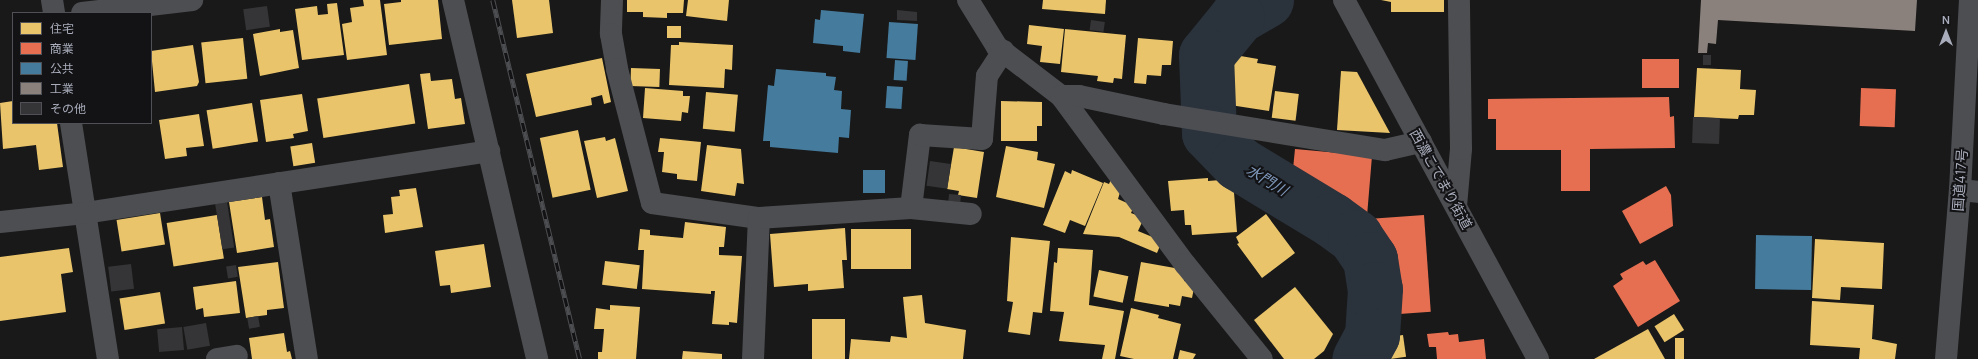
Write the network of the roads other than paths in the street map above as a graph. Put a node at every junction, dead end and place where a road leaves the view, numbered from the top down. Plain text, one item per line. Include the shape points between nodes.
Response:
1 (52, 0) edge
2 (192, 0) edge
3 (453, 0) edge
4 (612, 0) edge
5 (968, 0) edge
6 (1344, 0) edge
7 (1459, 0) edge
8 (1970, 0) edge
9 (54, 12) edge
10 (90, 12) edge
11 (1003, 51) junction
12 (1061, 96) junction
13 (71, 124) edge
14 (1421, 142) junction
15 (489, 151) junction
16 (279, 183) junction
17 (1969, 191) edge
18 (1456, 206) junction
19 (911, 208) junction
20 (85, 213) junction
21 (971, 214) dead end
22 (759, 218) junction
23 (0, 222) edge
24 (1535, 358) edge
25 (108, 359) edge
26 (307, 359) edge
27 (538, 359) edge
28 (753, 359) edge
29 (1262, 359) edge
30 (1946, 359) edge

1 - 9 street
2 - 10 street
3 - 15 street
4 - 22 street via 611,34 617,69 652,204
5 - 11 street
6 - 14 street, 西濃こでまり街道
7 - 18 street via 1461,149
8 - 17 highway, 国道417号
11 - 12 street
11 - 19 street via 987,76 982,139 920,136
12 - 14 street via 1080,96 1164,114 1385,150
12 - 29 street via 1185,264
13 - 20 street
14 - 18 street, 西濃こでまり街道
15 - 16 street
15 - 27 street
16 - 20 street
16 - 26 street
17 - 30 highway, 国道417号
18 - 24 street, 西濃こでまり街道
19 - 21 street
19 - 22 street
20 - 23 street
20 - 25 street
22 - 28 street

